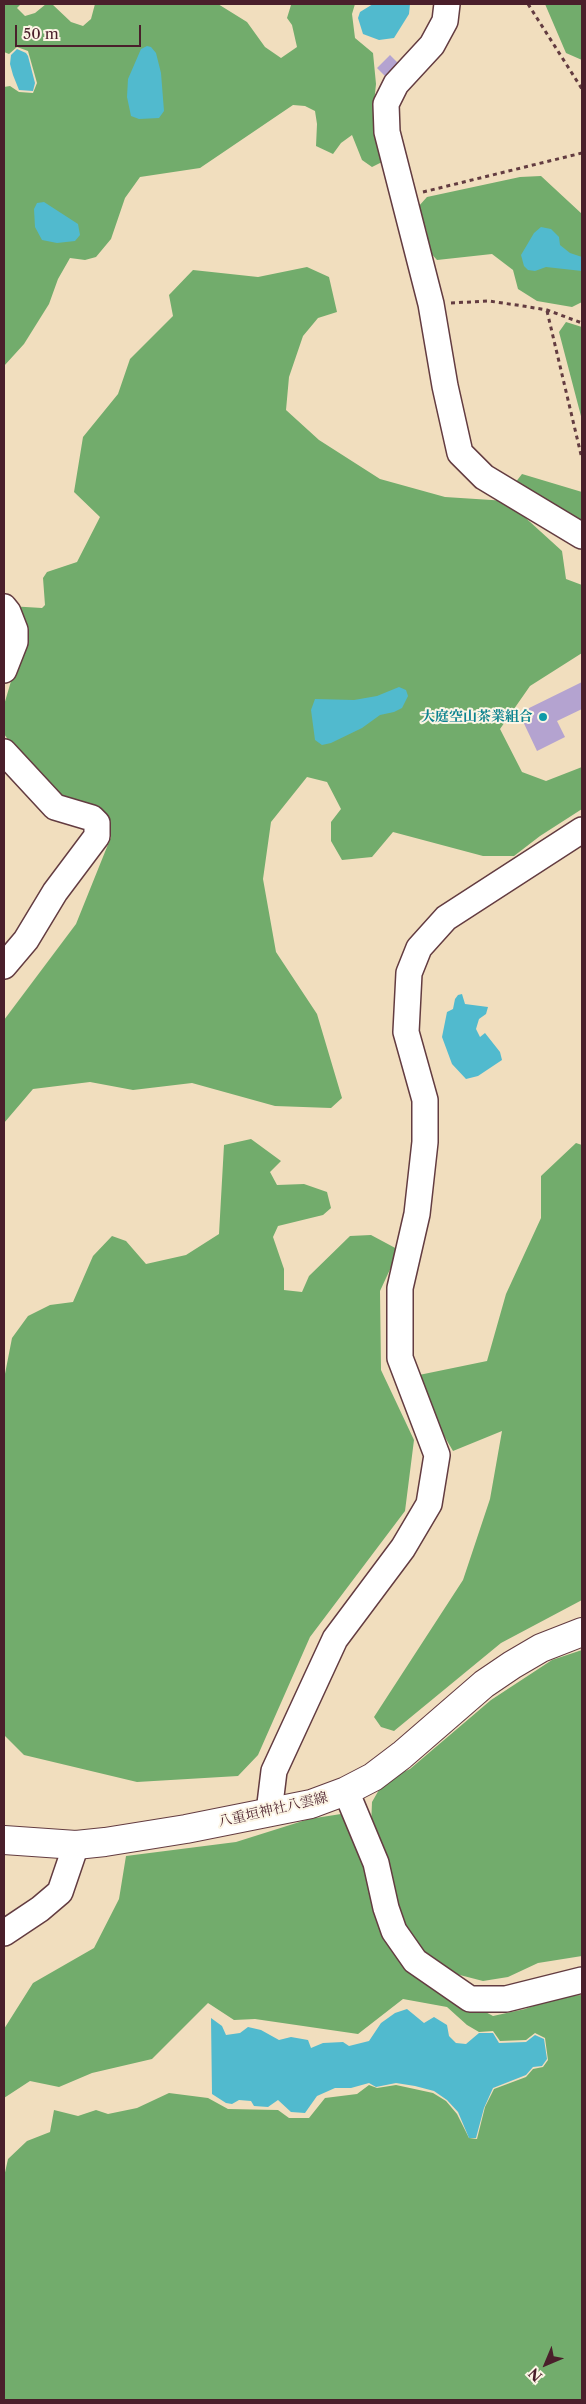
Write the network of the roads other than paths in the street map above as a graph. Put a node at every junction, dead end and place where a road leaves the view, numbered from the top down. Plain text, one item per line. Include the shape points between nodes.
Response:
1 (447, 4) edge
2 (582, 536) edge
3 (4, 607) edge
4 (4, 670) edge
5 (4, 752) edge
6 (582, 830) edge
7 (4, 966) edge
8 (582, 1632) edge
9 (346, 1791) junction
10 (269, 1812) junction
11 (4, 1840) edge
12 (76, 1845) junction
13 (4, 1933) edge
14 (582, 1980) edge

1 - 2 street via 445,20 432,45 404,74 386,104 387,132 430,304 460,453 484,477
3 - 4 street via 15,630 15,642
5 - 7 street via 55,807 92,818 97,823 97,832 26,940
6 - 10 street via 446,918 419,948 409,972 406,1032 425,1100 425,1142 417,1214 400,1288 400,1358 437,1455 429,1504 403,1548 335,1639 274,1772
8 - 9 main road, 八重垣神社八雲線 via 541,1648 512,1665 484,1684 402,1756
9 - 10 main road, 八重垣神社八雲線 via 311,1804
9 - 14 street via 376,1863 394,1931 415,1961 470,1999 506,1998
10 - 12 main road, 八重垣神社八雲線 via 137,1838
11 - 12 main road, 八重垣神社八雲線
12 - 13 street via 60,1892

